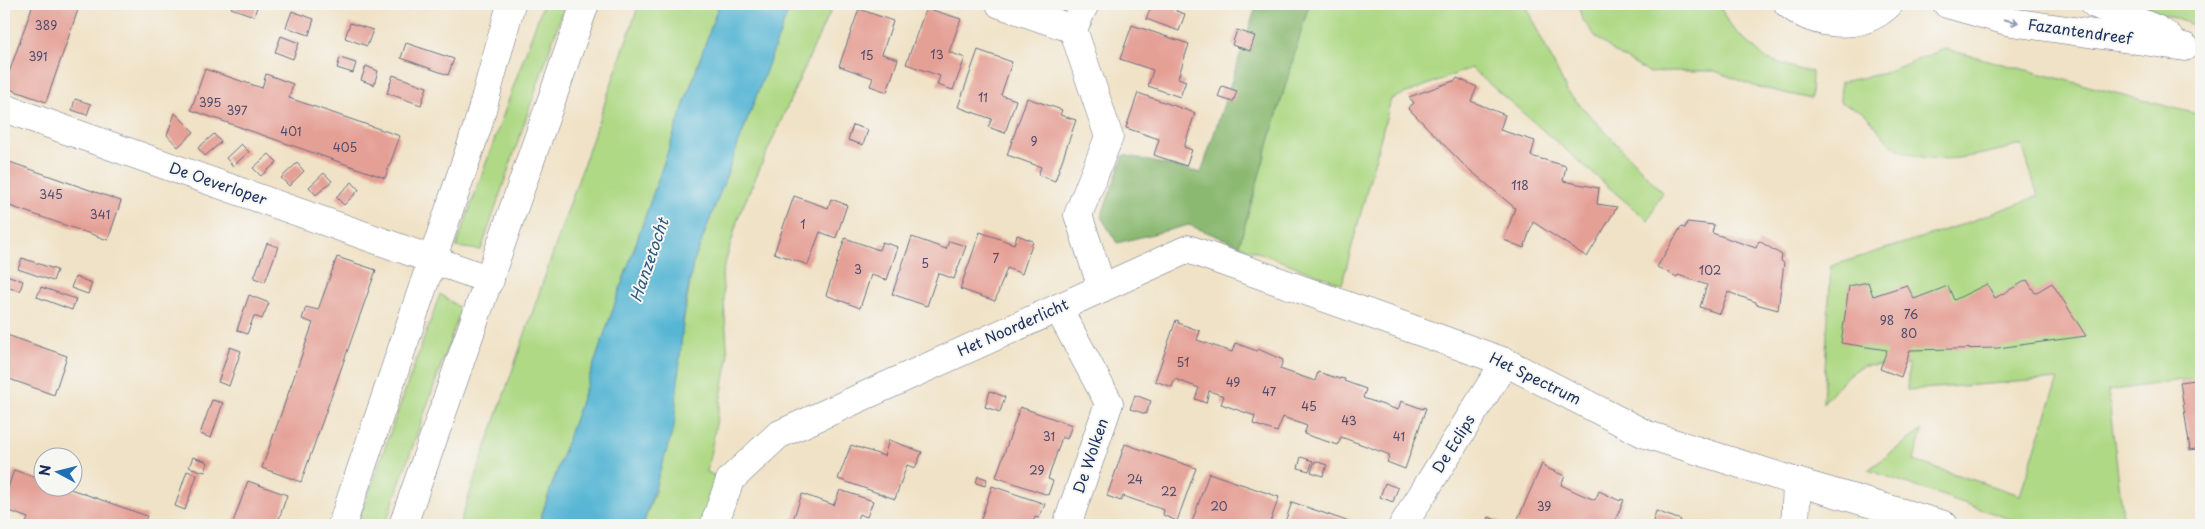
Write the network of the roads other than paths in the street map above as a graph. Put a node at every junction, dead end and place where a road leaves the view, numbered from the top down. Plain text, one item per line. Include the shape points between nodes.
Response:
1 (511, 4) edge
2 (584, 4) edge
3 (1000, 4) edge
4 (1085, 4) edge
5 (1788, 4) edge
6 (1889, 4) edge
7 (1947, 4) edge
8 (2095, 4) edge
9 (1074, 28) junction
10 (2193, 50) edge
11 (4, 108) edge
12 (431, 259) junction
13 (490, 280) junction
14 (1102, 288) junction
15 (1058, 308) junction
16 (1505, 362) junction
17 (1797, 482) junction
18 (1070, 524) edge
19 (342, 525) edge
20 (403, 525) edge
21 (714, 525) edge
22 (1402, 525) edge
23 (1795, 525) edge
24 (1944, 525) edge

1 - 12 street via 477,128
2 - 13 street
3 - 9 street
4 - 9 street
5 - 6 street via 1800,13 1828,23 1856,21 1884,10
7 -> 10 street, Fazantendreef via 2011,22
8 - 10 street, Fazantendreef via 2156,29
9 - 14 street via 1109,137 1078,215
11 - 12 street, De Oeverloper
12 - 13 street, De Oeverloper
12 - 19 street
13 - 20 street
14 - 15 street, Het Noorderlicht
14 - 16 street, Het Spectrum via 1188,249
15 - 18 street, De Wolken via 1109,404
15 - 21 street, Het Noorderlicht via 778,435 730,480
16 - 17 street, Het Spectrum via 1645,434
16 - 22 street, De Eclips
17 - 23 street
17 - 24 street, Het Spectrum

